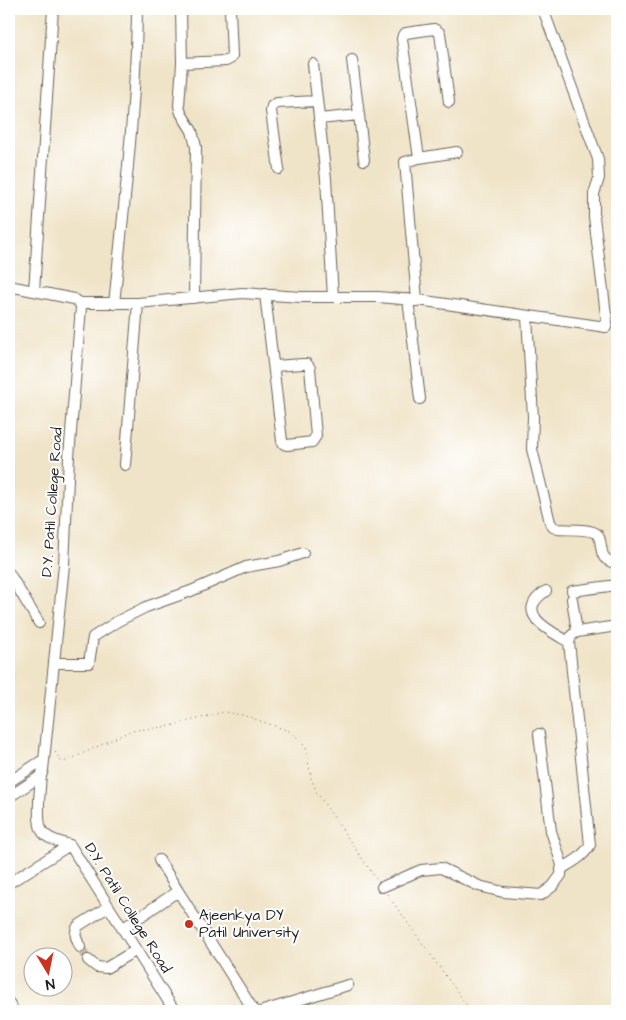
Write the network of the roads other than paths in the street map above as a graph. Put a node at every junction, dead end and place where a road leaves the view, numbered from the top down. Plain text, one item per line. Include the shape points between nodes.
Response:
1 (53, 9) edge
2 (137, 9) edge
3 (181, 9) edge
4 (230, 9) edge
5 (543, 9) edge
6 (352, 60) dead end
7 (182, 64) junction
8 (313, 64) dead end
9 (316, 101) junction
10 (450, 102) dead end
11 (359, 115) junction
12 (319, 119) junction
13 (457, 152) dead end
14 (419, 158) junction
15 (364, 160) dead end
16 (278, 169) dead end
17 (9, 286) edge
18 (34, 291) junction
19 (265, 294) junction
20 (333, 297) junction
21 (194, 298) junction
22 (412, 300) junction
23 (80, 303) junction
24 (138, 303) junction
25 (114, 304) junction
26 (527, 316) junction
27 (274, 366) junction
28 (420, 400) dead end
29 (124, 464) dead end
30 (303, 553) dead end
31 (617, 564) edge
32 (9, 573) edge
33 (617, 585) edge
34 (546, 591) dead end
35 (40, 623) dead end
36 (617, 626) edge
37 (577, 632) junction
38 (569, 642) junction
39 (54, 663) junction
40 (539, 734) dead end
41 (40, 763) junction
42 (41, 776) junction
43 (9, 782) edge
44 (9, 797) edge
45 (70, 845) junction
46 (159, 860) dead end
47 (561, 869) junction
48 (9, 883) edge
49 (382, 887) road end
50 (178, 891) junction
51 (108, 907) junction
52 (122, 928) junction
53 (80, 947) tunnel mouth
54 (136, 950) junction
55 (88, 960) tunnel mouth
56 (348, 985) dead end
57 (9, 1003) edge
58 (14, 1011) edge
59 (172, 1011) edge
60 (254, 1011) edge
61 (263, 1011) edge

1 - 18 street
2 - 25 street
3 - 7 street
4 - 7 street via 230,59
5 - 26 street via 598,159 594,216 607,323 602,328
6 - 11 street
7 - 21 street via 179,106 196,147
8 - 9 street
9 - 12 street
9 - 16 street via 272,106
10 - 14 street via 440,33 434,30 403,35
11 - 12 street
11 - 15 street
12 - 20 street
13 - 14 street
14 - 22 street via 408,160 404,166
17 - 18 street
18 - 23 street
19 - 20 street
19 - 21 street
19 - 27 street
20 - 22 street
21 - 24 street
22 - 26 street
22 - 28 street
23 - 25 street
23 - 39 street, D.Y. Patil College Road via 64,565
24 - 25 street
24 - 29 street
26 - 31 street via 532,449 550,522 558,529 596,533 603,556
27 - 27 street via 307,364 310,368 316,436 312,442 287,445 282,441
30 - 39 street via 246,567 118,620 93,637 89,663
32 - 35 street
33 - 37 street via 572,595
34 - 38 street via 536,597 533,613 540,625
36 - 37 street
37 - 38 street
38 - 47 street via 590,845 576,861
39 - 41 street, D.Y. Patil College Road
40 - 47 street via 551,831 560,854
41 - 42 street, D.Y. Patil College Road
41 - 43 street
42 - 44 street
42 - 45 street, D.Y. Patil College Road via 42,831 50,838
45 - 48 street
45 - 51 street, D.Y. Patil College Road
46 - 50 street
47 - 49 street via 561,875 553,886 541,894 487,888 441,868 421,870
50 - 52 street
50 - 60 street
51 - 52 street, D.Y. Patil College Road
51 - 53 street via 78,926 75,935
52 - 54 street, D.Y. Patil College Road
54 - 55 street via 106,968 97,968
54 - 59 street, D.Y. Patil College Road
56 - 61 street
57 - 58 street

